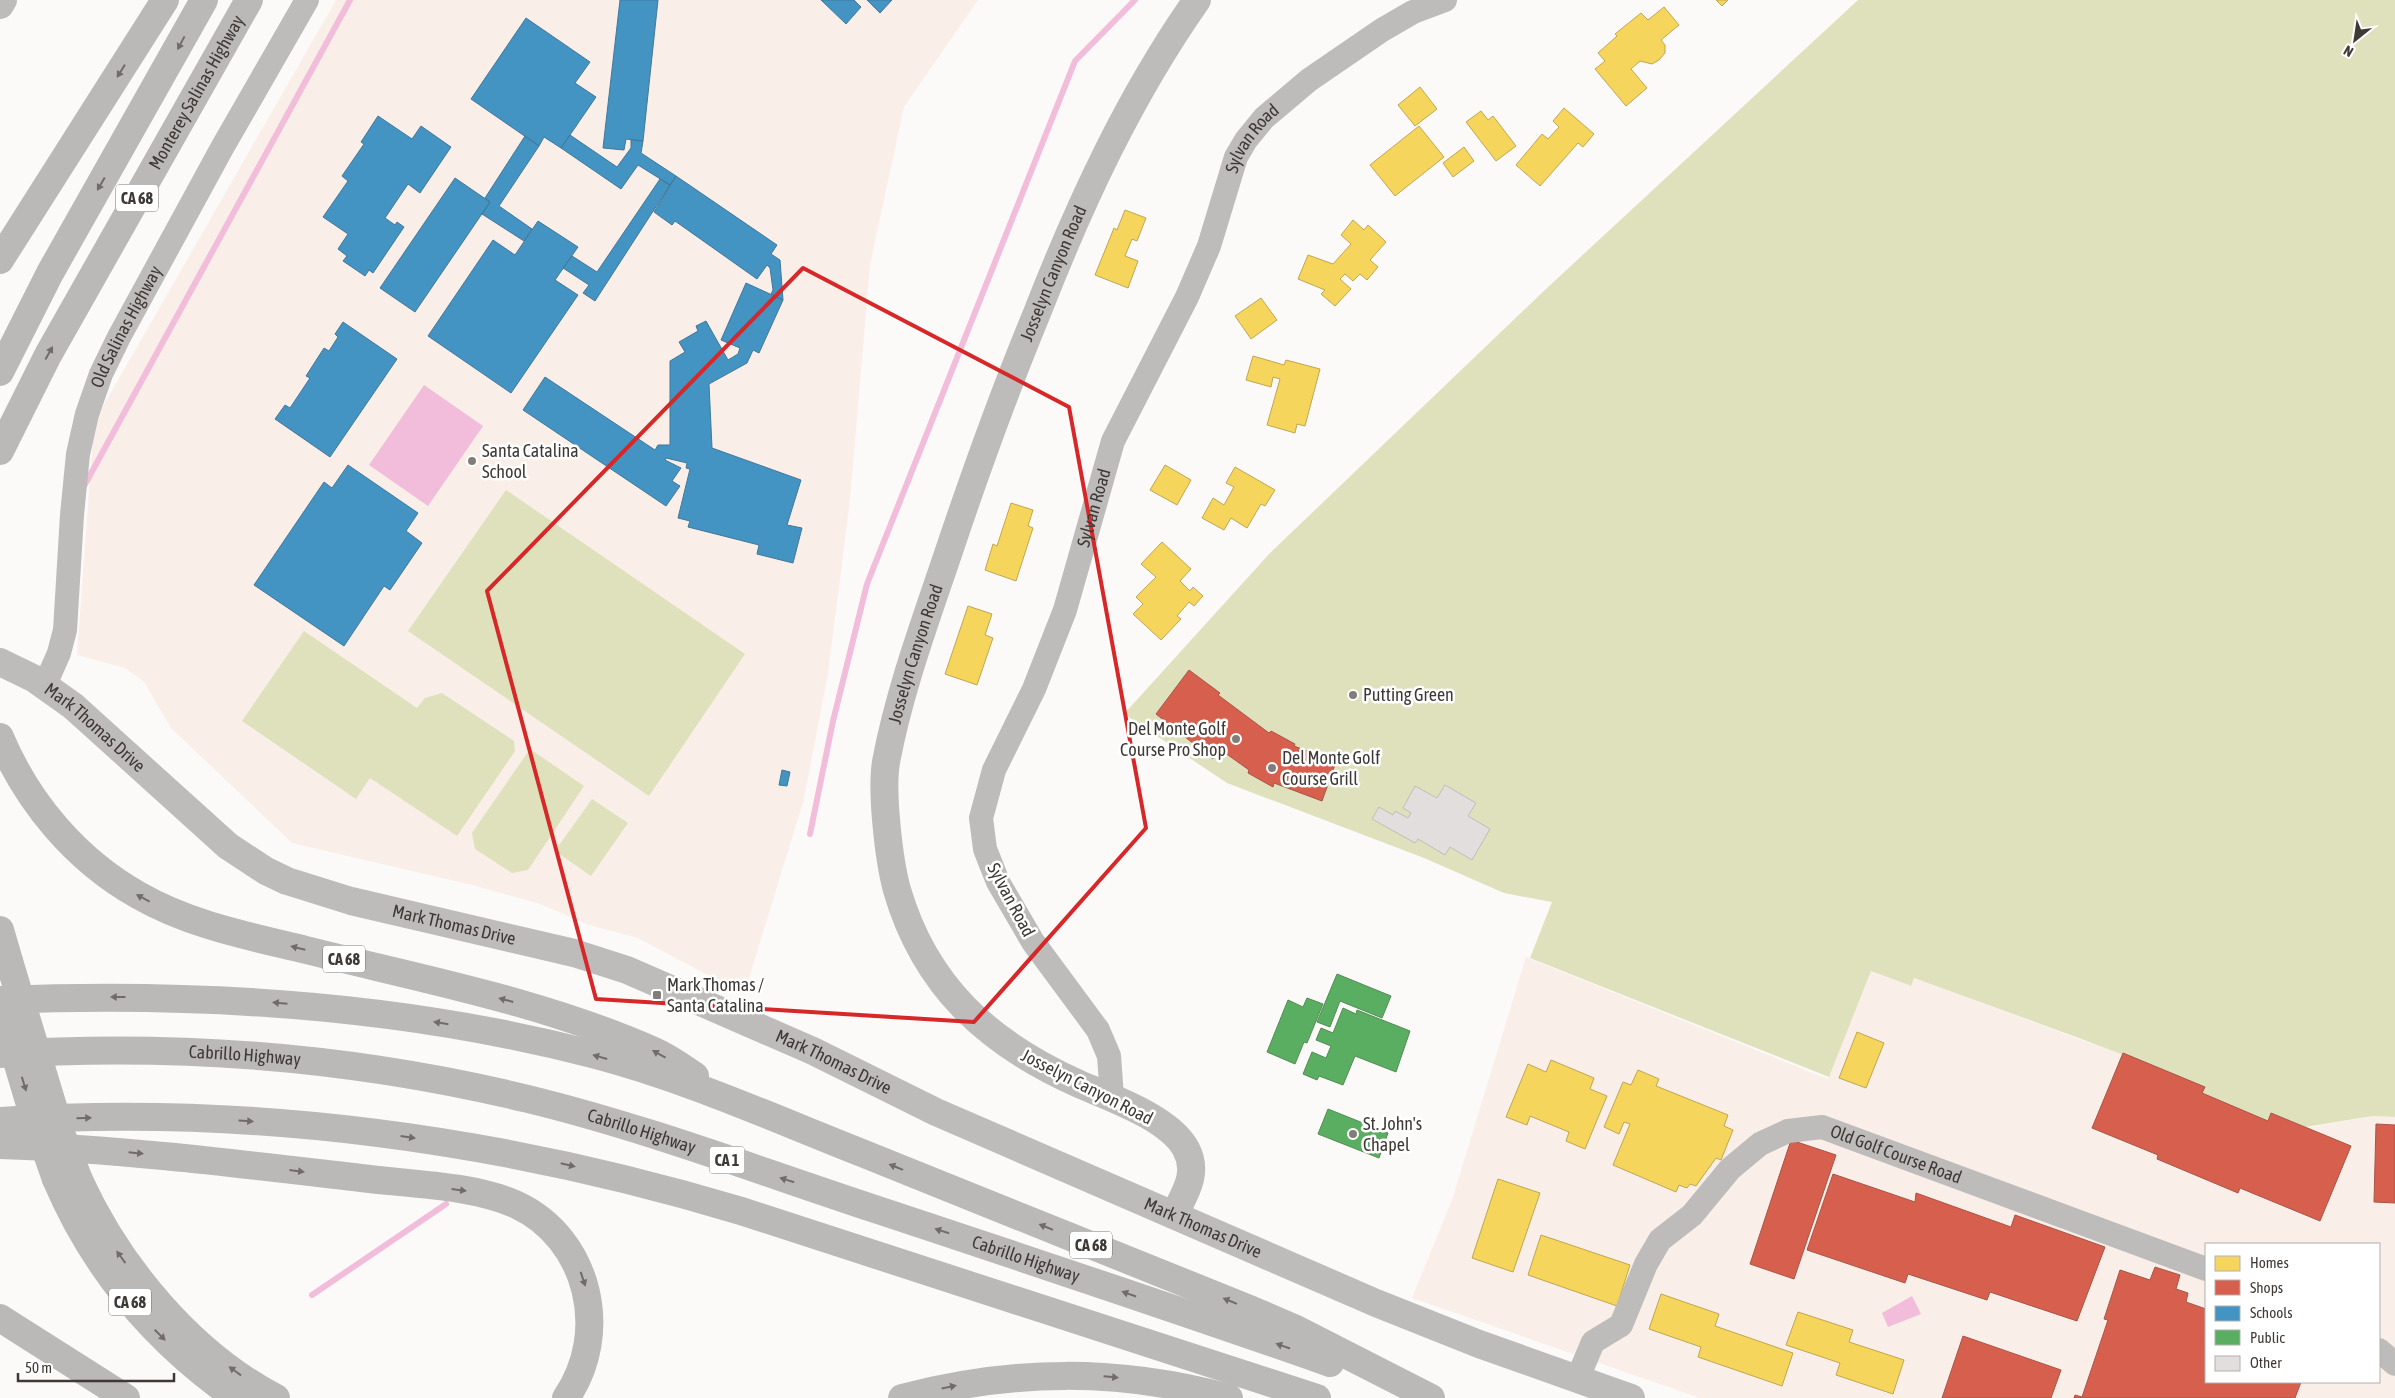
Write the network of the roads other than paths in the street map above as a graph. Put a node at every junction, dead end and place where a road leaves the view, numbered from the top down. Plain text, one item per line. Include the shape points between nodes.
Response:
1 (3, 0) edge
2 (166, 0) edge
3 (204, 0) edge
4 (249, 0) edge
5 (306, 0) edge
6 (1197, 0) edge
7 (1445, 0) edge
8 (0, 5) edge
9 (54, 178) junction
10 (0, 260) edge
11 (0, 276) edge
12 (0, 372) edge
13 (27, 396) junction
14 (0, 451) edge
15 (0, 471) edge
16 (7, 665) edge
17 (45, 685) junction
18 (0, 737) edge
19 (0, 930) edge
20 (0, 1000) edge
21 (0, 1004) edge
22 (0, 1054) edge
23 (1112, 1098) junction
24 (746, 1107) junction
25 (0, 1121) edge
26 (0, 1145) edge
27 (67, 1180) junction
28 (1174, 1215) junction
29 (2205, 1269) edge
30 (0, 1318) edge
31 (2380, 1351) edge
32 (2395, 1364) edge
33 (1578, 1380) junction
34 (126, 1398) edge
35 (236, 1398) edge
36 (276, 1398) edge
37 (566, 1398) edge
38 (902, 1398) edge
39 (1229, 1398) edge
40 (1318, 1398) edge
41 (1429, 1398) edge
42 (1631, 1398) edge

1 - 8 street
2 -> 9 highway
3 -> 12 highway, CA 68 via 50,273
13 -> 4 highway, Monterey Salinas Highway / CA 68
5 - 17 street, Old Salinas Highway via 222,148 98,380 76,467 65,630
6 - 23 street, Josselyn Canyon Road via 1153,67 1121,125 1061,251 960,518 916,649 885,765 885,806 896,887 910,929 929,965 954,1000 1012,1048 1040,1066
7 - 23 street, Sylvan Road via 1382,30 1309,80 1264,118 1236,157 1209,246 1187,297 1113,441 1065,610 1034,689 994,770 981,818 984,850 998,882 1033,942 1098,1030 1109,1056
9 - 10 highway
9 - 11 highway
13 - 14 highway
13 - 15 highway, CA 68
16 - 17 street, Mark Thomas Drive
17 - 28 street, Mark Thomas Drive via 89,719 228,846 287,881 328,895 610,964 813,1051 936,1112
24 -> 18 highway, CA 68 via 656,1051 581,1023 507,1000 220,929 157,905 106,874 66,838 24,785
19 - 27 highway, bridge via 58,1126
24 -> 20 highway via 595,1055 506,1035 388,1015 224,1000 104,997
21 -> 27 highway, CA 68, bridge via 31,1108
41 -> 22 highway, Cabrillo Highway / CA 1 via 1190,1314 669,1140 530,1100 395,1072 254,1055 128,1051
23 - 28 street, Josselyn Canyon Road via 1166,1128 1185,1146 1193,1167 1188,1187
41 -> 24 highway, CA 68 via 1294,1328 1252,1310
25 -> 40 highway via 160,1117 295,1124 431,1140 565,1164 750,1214
26 -> 37 highway via 126,1152 306,1172 466,1191 517,1205 546,1224 564,1242 577,1264 587,1294 589,1338 582,1366
27 -> 35 highway, CA 68 via 67,1206 90,1247 130,1303 181,1355
36 -> 27 highway via 212,1353 161,1306 132,1272
28 - 33 street, Mark Thomas Drive via 1436,1328
29 - 33 street, Old Golf Course Road via 1822,1127 1788,1131 1760,1144 1730,1169 1692,1215 1660,1240 1646,1264 1621,1325 1593,1342
30 - 34 highway
31 - 32 street
33 - 42 street, Mark Thomas Drive
38 -> 39 highway via 987,1380 1076,1374 1154,1381

